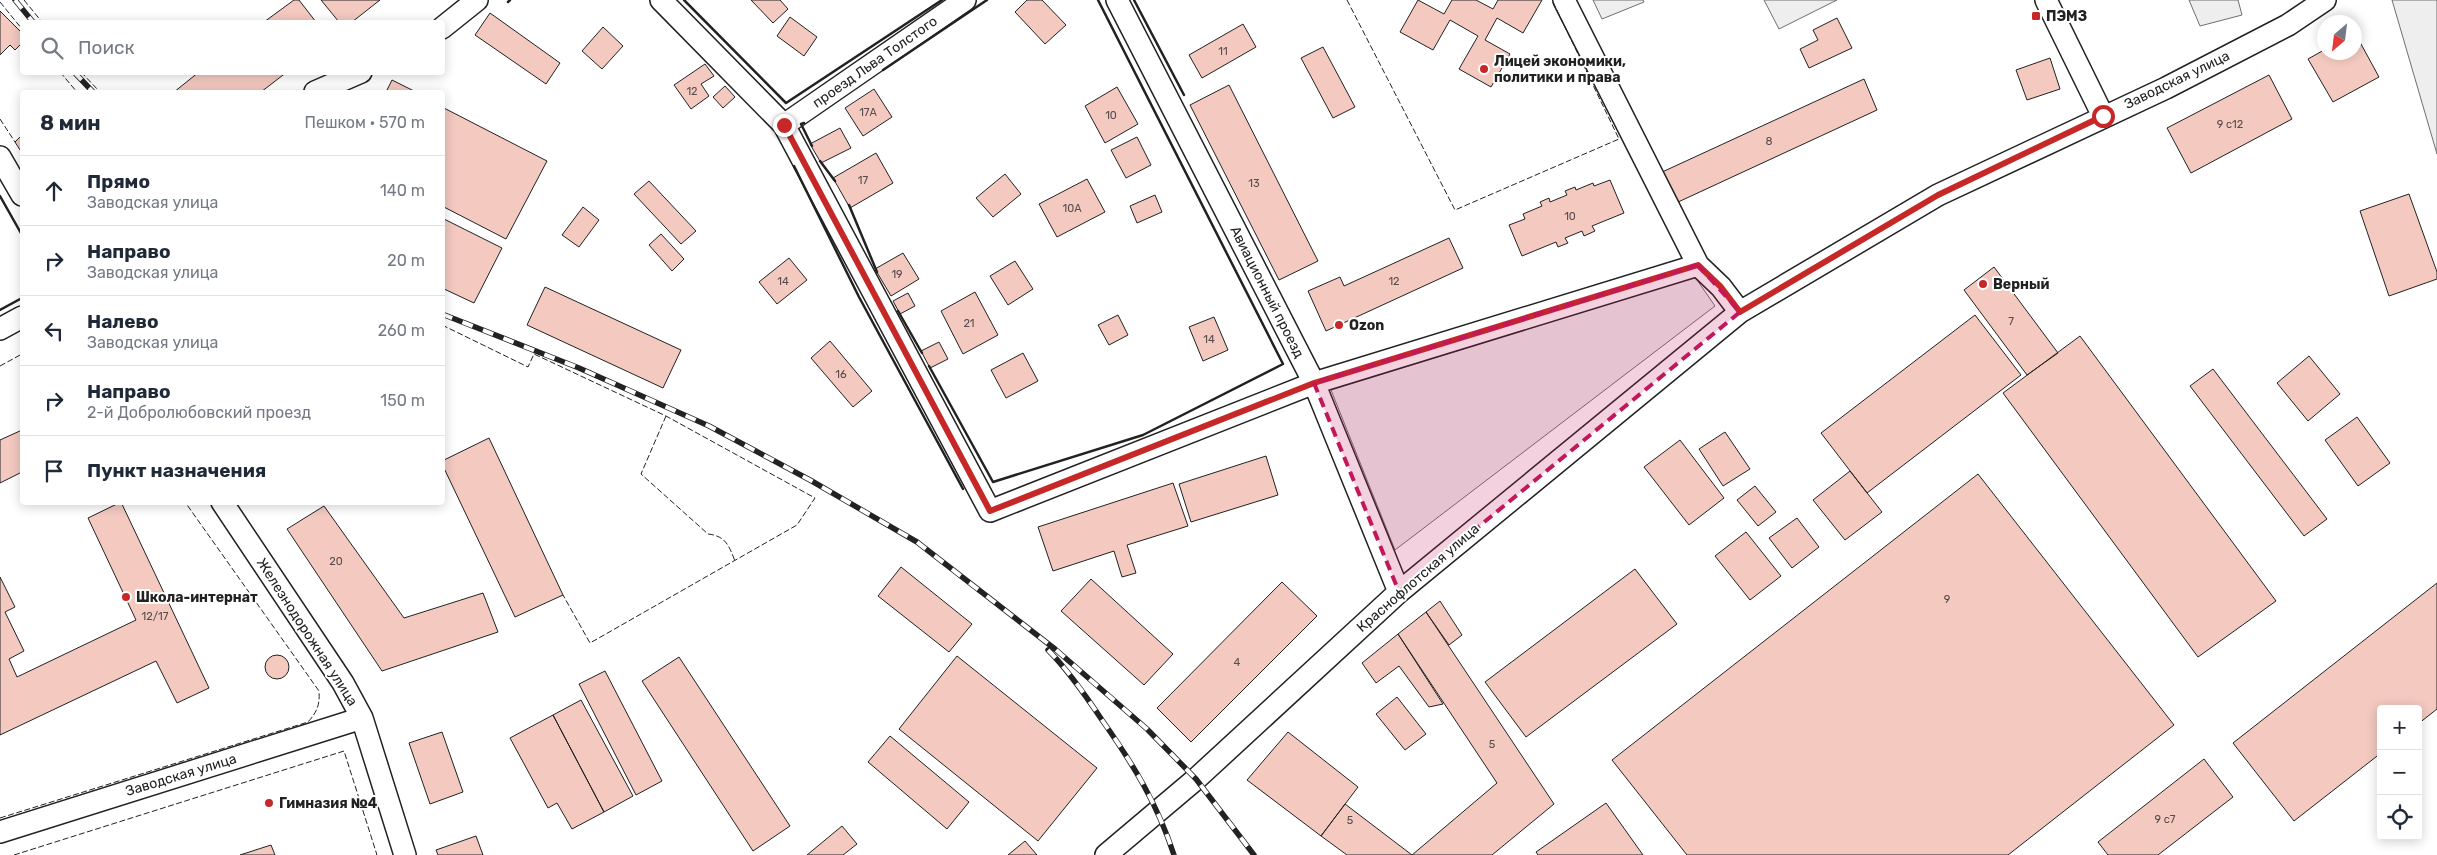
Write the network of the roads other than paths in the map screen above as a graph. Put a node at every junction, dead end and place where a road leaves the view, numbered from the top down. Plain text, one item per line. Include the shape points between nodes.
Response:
1 (476, 0) edge
2 (661, 0) edge
3 (966, 0) edge
4 (1118, 0) edge
5 (1564, 0) edge
6 (2046, 0) edge
7 (2325, 0) edge
8 (445, 26) edge
9 (354, 75) edge
10 (320, 90) edge
11 (2103, 116) junction
12 (784, 125) junction
13 (0, 158) edge
14 (20, 192) edge
15 (1698, 265) junction
16 (1740, 312) junction
17 (20, 318) edge
18 (0, 329) edge
19 (1314, 383) junction
20 (224, 505) edge
21 (1399, 592) junction
22 (362, 718) junction
23 (0, 832) edge
24 (405, 855) edge
25 (1106, 855) edge

1 - 8 street
2 - 12 street
3 - 12 street, проезд Льва Толстого
4 - 19 street, Авиационный проезд
5 - 15 street
6 - 11 street
7 - 11 street, Заводская улица via 2288,25 2166,88
9 - 10 street
11 - 16 street, Заводская улица via 1938,195
12 - 19 street via 990,511
13 - 14 street
15 - 16 street
15 - 19 street
16 - 21 street, Краснофлотская улица
17 - 18 street
19 - 21 street, Авиационный проезд
20 - 22 street, Железнодорожная улица via 343,683
21 - 25 street, Краснофлотская улица via 1196,779
22 - 23 street, Заводская улица
22 - 24 street, Железнодорожная улица

